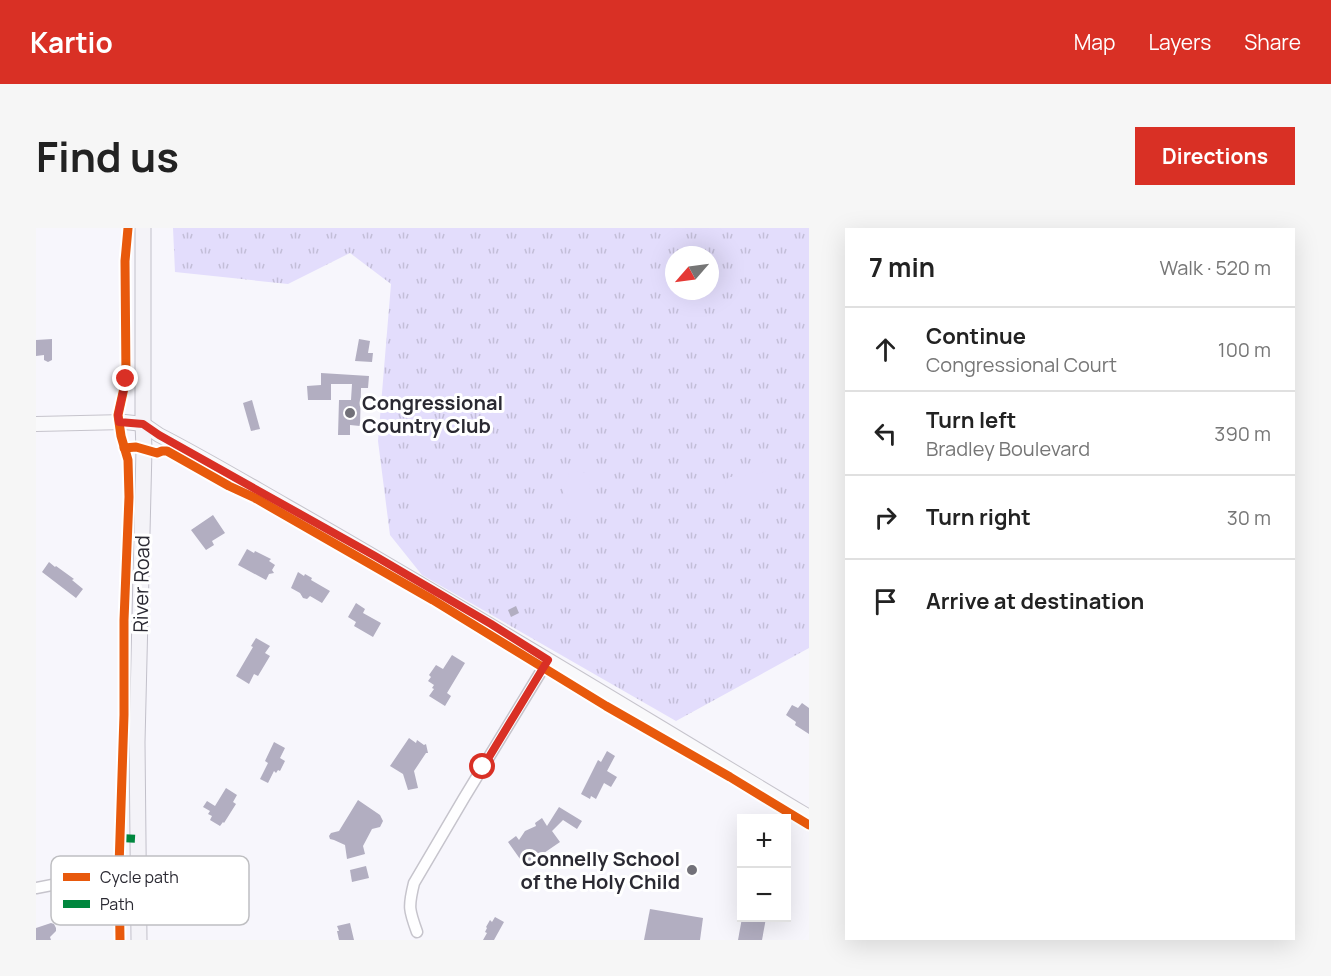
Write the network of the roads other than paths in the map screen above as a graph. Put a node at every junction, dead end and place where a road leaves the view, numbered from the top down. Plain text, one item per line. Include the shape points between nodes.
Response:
1 (143, 228) edge
2 (36, 424) edge
3 (143, 424) junction
4 (548, 660) junction
5 (809, 816) edge
6 (138, 856) edge
7 (51, 885) edge
8 (36, 888) edge
9 (139, 925) edge
10 (417, 933) dead end
11 (139, 940) edge

1 - 3 main road, River Road
2 - 3 main road
3 - 4 main road
3 - 6 main road, River Road via 136,742
4 - 5 main road
4 - 10 street via 414,883 409,912
7 - 8 street
9 - 11 main road, River Road

